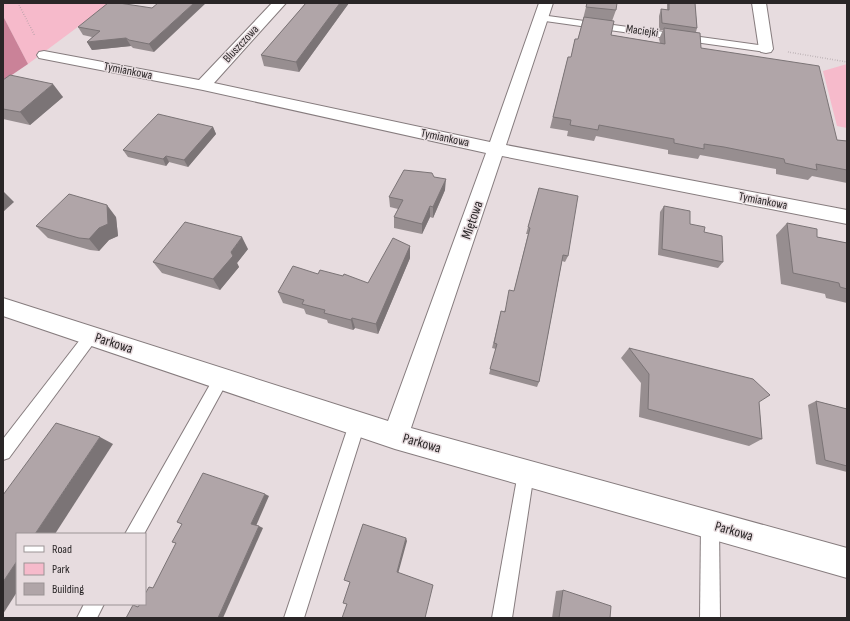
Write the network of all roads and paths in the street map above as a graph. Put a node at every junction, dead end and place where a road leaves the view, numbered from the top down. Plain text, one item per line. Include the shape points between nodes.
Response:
1 (18, 3) edge
2 (279, 3) edge
3 (759, 3) edge
4 (544, 10) edge
5 (766, 49) junction
6 (44, 55) joint
7 (847, 62) edge
8 (203, 85) junction
9 (496, 149) junction
10 (847, 217) edge
11 (3, 307) edge
12 (91, 336) junction
13 (221, 379) junction
14 (357, 424) junction
15 (395, 436) junction
16 (3, 452) edge
17 (526, 473) junction
18 (710, 524) junction
19 (135, 533) edge
20 (847, 563) edge
21 (94, 605) edge
22 (87, 618) edge
23 (294, 618) edge
24 (502, 618) edge
25 (710, 618) edge

1 - 6 path
2 - 8 street, Bluszczowa
3 - 5 street
4 - 5 lane, Maciejki
4 - 9 street, Miętowa
5 - 7 path
6 - 8 street, Tymiankowa
8 - 9 street, Tymiankowa
9 - 10 street, Tymiankowa
9 - 15 street, Miętowa
11 - 12 street, Parkowa
12 - 13 street, Parkowa
12 - 16 lane
13 - 14 street, Parkowa
13 - 19 lane
14 - 15 street, Parkowa
14 - 23 lane
15 - 17 street, Parkowa
17 - 18 street, Parkowa
17 - 24 lane
18 - 20 street, Parkowa
18 - 25 lane
21 - 22 lane

